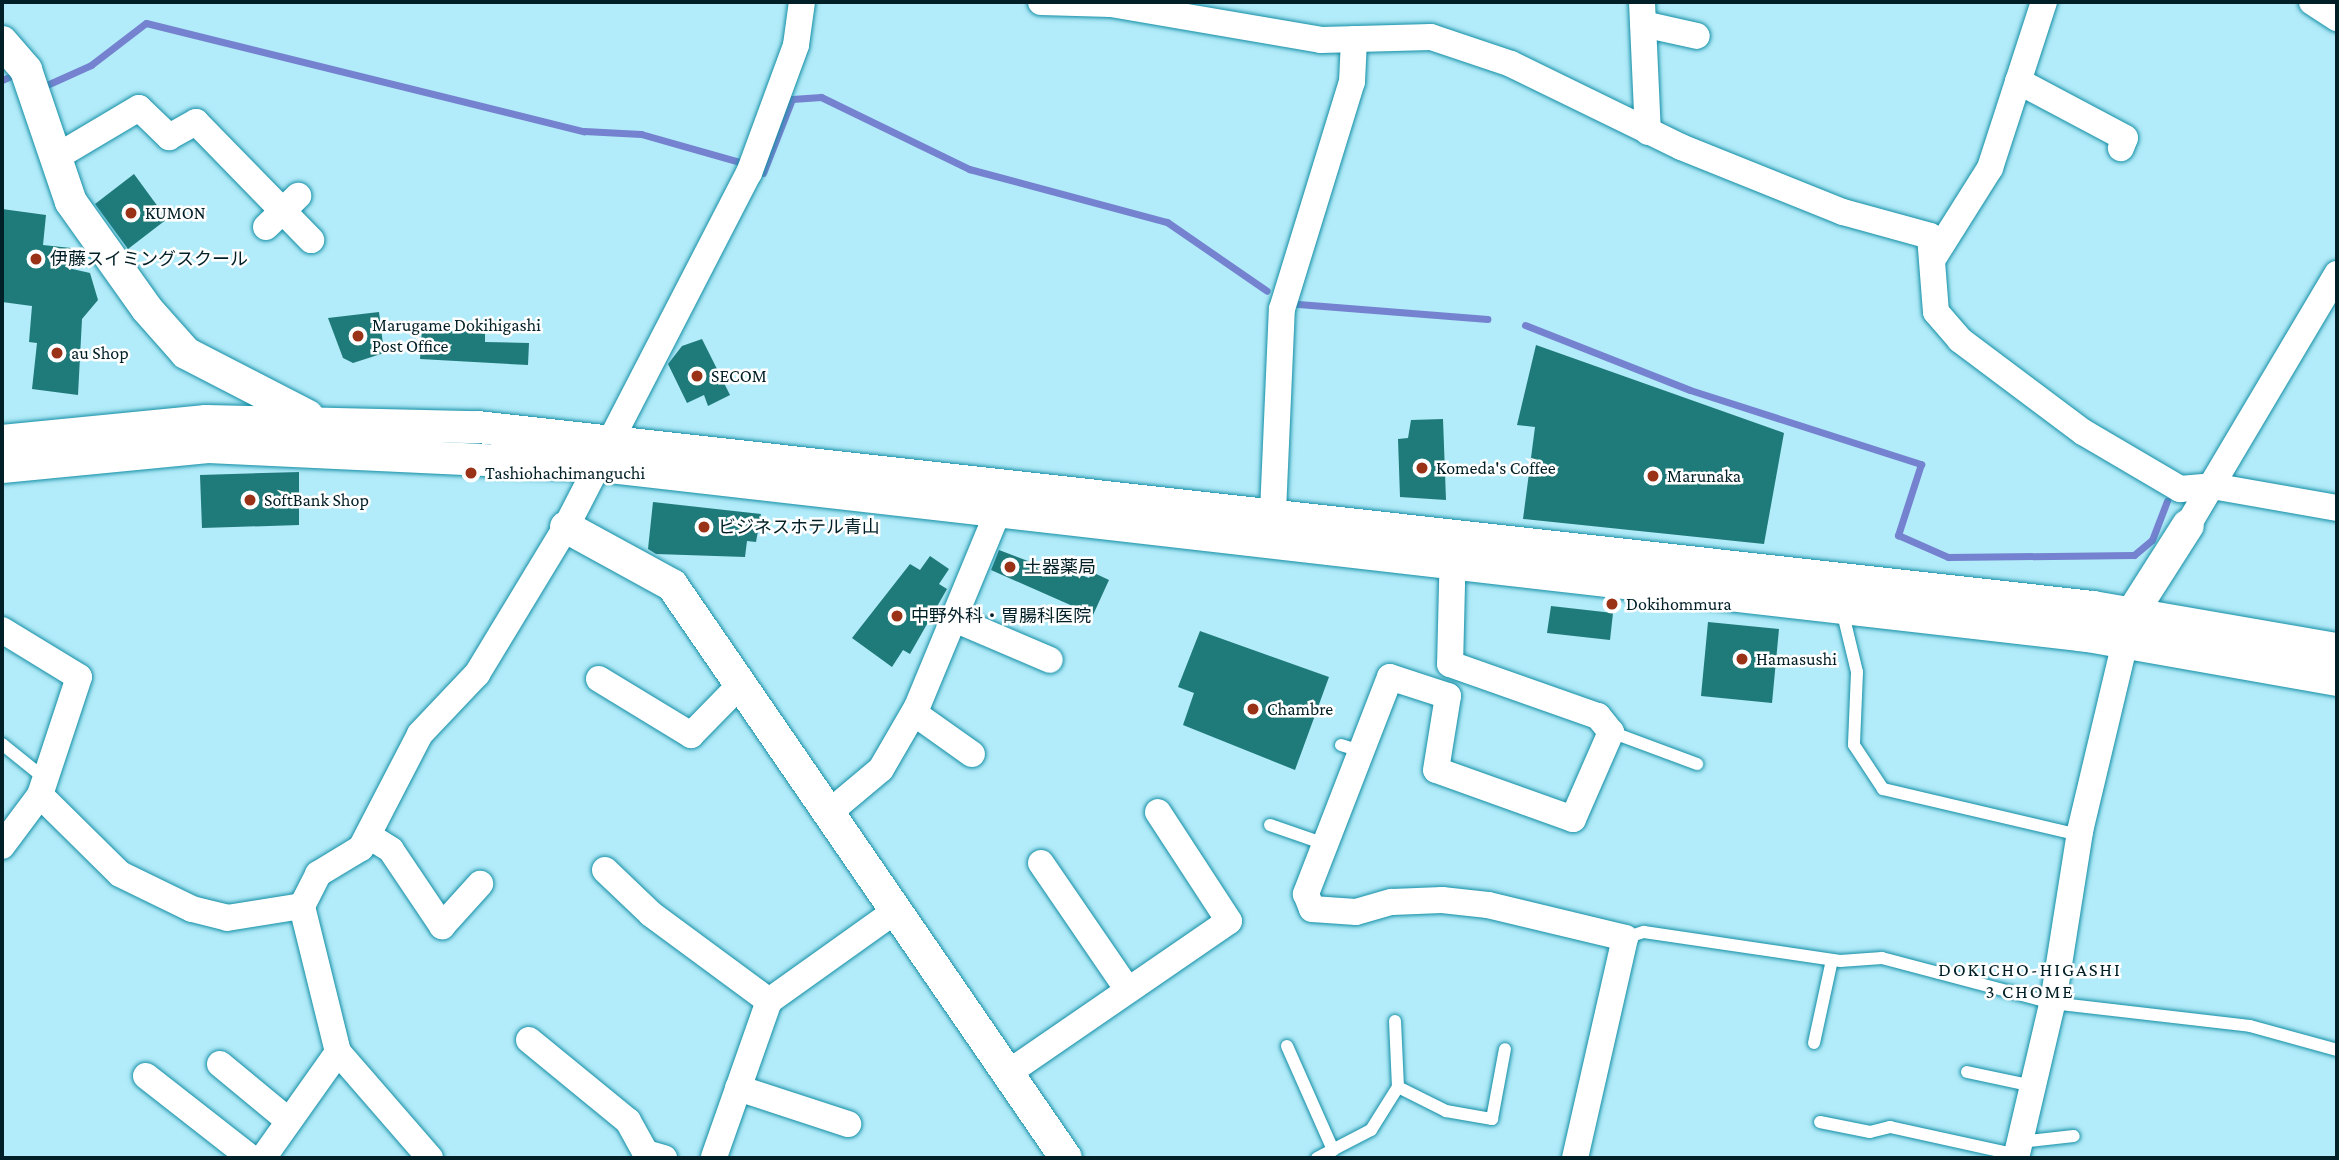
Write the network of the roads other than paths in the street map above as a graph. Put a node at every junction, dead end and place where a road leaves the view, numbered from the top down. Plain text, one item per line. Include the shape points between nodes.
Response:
1 (802, 2) edge
2 (1041, 2) edge
3 (2044, 2) edge
4 (2312, 2) edge
5 (1642, 13) edge
6 (2337, 18) edge
7 (1697, 36) dead end
8 (1354, 39) junction
9 (2, 42) edge
10 (2018, 81) junction
11 (1648, 132) junction
12 (2122, 148) dead end
13 (58, 156) junction
14 (311, 240) dead end
15 (1934, 257) junction
16 (2337, 274) edge
17 (314, 434) junction
18 (2, 441) edge
19 (600, 453) junction
20 (2, 467) edge
21 (2212, 486) junction
22 (1003, 500) junction
23 (2337, 508) edge
24 (2188, 525) joint
25 (566, 527) junction
26 (1272, 530) junction
27 (1452, 549) junction
28 (1841, 606) junction
29 (2132, 613) junction
30 (954, 619) junction
31 (2, 630) edge
32 (2125, 643) junction
33 (2337, 649) edge
34 (1050, 660) dead end
35 (1450, 664) junction
36 (600, 679) dead end
37 (2337, 680) edge
38 (742, 683) junction
39 (1448, 696) junction
40 (914, 713) junction
41 (1611, 732) junction
42 (2, 744) edge
43 (972, 754) dead end
44 (1697, 764) dead end
45 (42, 786) junction
46 (831, 811) junction
47 (1158, 812) dead end
48 (1270, 825) dead end
49 (2079, 835) junction
50 (369, 836) junction
51 (1325, 844) junction
52 (2, 846) edge
53 (1041, 863) dead end
54 (605, 870) dead end
55 (480, 884) dead end
56 (302, 906) junction
57 (898, 909) junction
58 (1625, 938) junction
59 (1832, 960) junction
60 (1128, 990) junction
61 (769, 1001) junction
62 (2052, 1003) junction
63 (1395, 1021) dead end
64 (529, 1040) dead end
65 (1815, 1043) dead end
66 (1287, 1046) dead end
67 (1505, 1049) dead end
68 (2337, 1050) edge
69 (338, 1052) junction
70 (220, 1063) dead end
71 (1967, 1072) dead end
72 (1009, 1073) junction
73 (146, 1076) dead end
74 (2033, 1086) junction
75 (1398, 1087) junction
76 (738, 1088) junction
77 (289, 1121) junction
78 (1820, 1122) dead end
79 (848, 1124) dead end
80 (2074, 1136) dead end
81 (1333, 1150) junction
82 (2017, 1152) edge
83 (714, 1157) edge
84 (251, 1158) edge
85 (262, 1158) edge
86 (430, 1158) edge
87 (664, 1158) edge
88 (1066, 1158) edge
89 (1317, 1158) edge
90 (1575, 1158) edge

1 - 19 street via 796,45 749,173
2 - 8 street via 1111,4 1321,40
3 - 10 street
4 - 6 street
5 - 7 street
5 - 11 street
8 - 11 street via 1431,37 1511,64
8 - 26 street via 1352,82 1282,309
9 - 13 street via 26,70
10 - 12 street via 2124,138
10 - 15 street via 1990,168
11 - 15 street via 1843,212 1930,236
13 - 14 street via 139,108 169,137 205,114 282,211
13 - 17 street via 71,202 111,265 186,353
15 - 21 street via 1936,312 1960,340 2083,432 2180,489
16 - 21 street
17 - 18 street via 206,421
17 - 19 street
17 - 20 street
19 - 22 street
19 - 25 street
21 - 23 street
21 - 24 street
22 - 26 street
22 - 30 street
24 - 29 street
25 - 38 street via 672,584
25 - 50 street via 477,674 420,734
26 - 27 street
27 - 28 street
27 - 29 street
27 - 35 street
28 - 32 street
28 - 49 lane via 1857,672 1854,745 1883,789
29 - 32 street
29 - 33 street
30 - 34 street
30 - 40 street
31 - 45 street via 79,677
32 - 37 street
32 - 49 street
35 - 39 street
35 - 41 street via 1598,716
36 - 38 street via 691,735
38 - 46 street
39 - 41 street via 1436,770 1573,820
39 - 51 street via 1390,677 1351,748
40 - 43 street
40 - 46 street via 881,769
41 - 44 lane
42 - 45 lane
45 - 52 street
45 - 56 street via 120,874 192,909 227,918
46 - 57 street
47 - 60 street via 1229,921
48 - 51 lane
49 - 62 street
50 - 55 street via 391,850 442,926
50 - 56 street via 361,848 318,874
51 - 58 street via 1306,894 1312,909 1356,912 1392,902 1454,901
53 - 60 street
54 - 61 street via 651,914
56 - 69 street
57 - 61 street
57 - 72 street
58 - 59 lane via 1644,932
58 - 90 street
59 - 62 lane via 1882,958
59 - 65 lane
60 - 72 street
61 - 76 street
62 - 68 lane via 2250,1026
62 - 74 street
63 - 75 lane
64 - 87 street via 628,1121 646,1153
66 - 81 lane
67 - 75 lane via 1492,1119 1446,1111
69 - 77 street
69 - 86 street
70 - 77 street
71 - 74 lane
72 - 88 street
73 - 84 street
74 - 82 street
75 - 81 lane via 1371,1130
76 - 79 street
76 - 83 street
77 - 85 street
78 - 82 lane via 1870,1132 1890,1128
80 - 82 lane
81 - 89 lane

